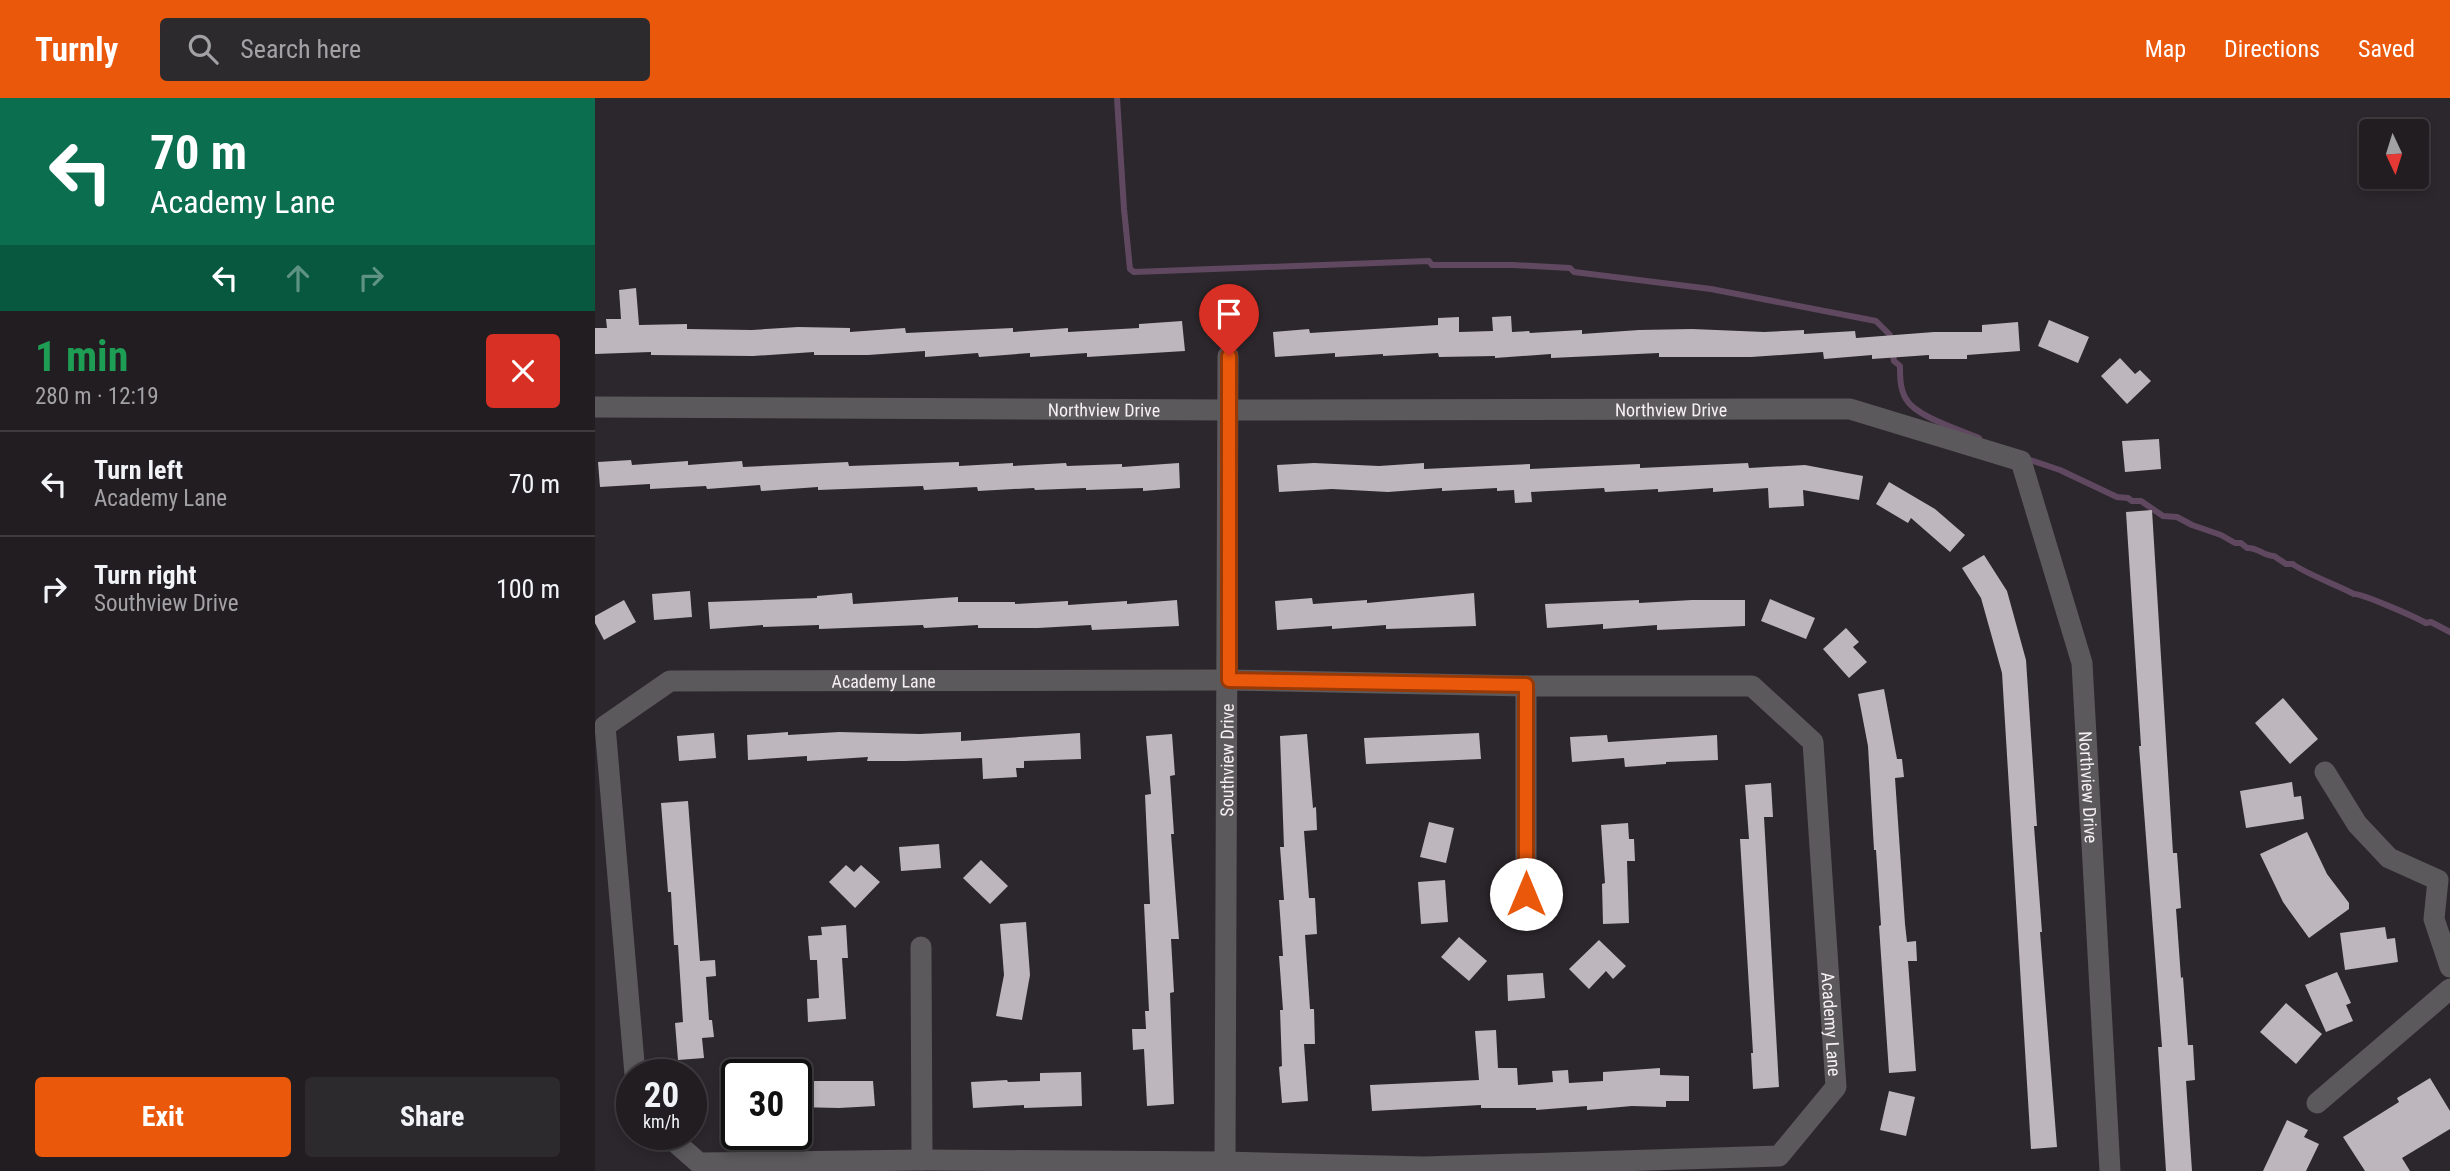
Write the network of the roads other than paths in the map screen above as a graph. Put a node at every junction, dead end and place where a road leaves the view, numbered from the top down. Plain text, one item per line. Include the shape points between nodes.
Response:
1 (1229, 356) dead end
2 (595, 407) edge
3 (1229, 410) junction
4 (1229, 680) junction
5 (1526, 685) junction
6 (2325, 772) dead end
7 (2444, 875) edge
8 (1526, 894) dead end
9 (921, 947) dead end
10 (2450, 967) edge
11 (2450, 989) edge
12 (634, 1059) edge
13 (2317, 1103) dead end
14 (684, 1150) edge
15 (922, 1160) junction
16 (1225, 1162) junction
17 (1424, 1169) edge
18 (2110, 1171) edge

1 - 3 street, Southview Drive
2 - 3 street, Northview Drive
3 - 4 street, Southview Drive
3 - 18 street, Northview Drive via 1850,409 2021,461 2082,663
4 - 5 street, Academy Lane
4 - 12 street, Academy Lane via 670,681 605,726
4 - 16 street, Southview Drive
5 - 8 street
5 - 17 street, Academy Lane via 1752,686 1813,742 1836,1087 1779,1156
6 - 7 street via 2357,824 2389,858
7 - 10 street via 2434,919
9 - 15 street
11 - 13 street
14 - 15 street, Academy Lane via 699,1163
15 - 16 street, Academy Lane
16 - 17 street, Academy Lane

